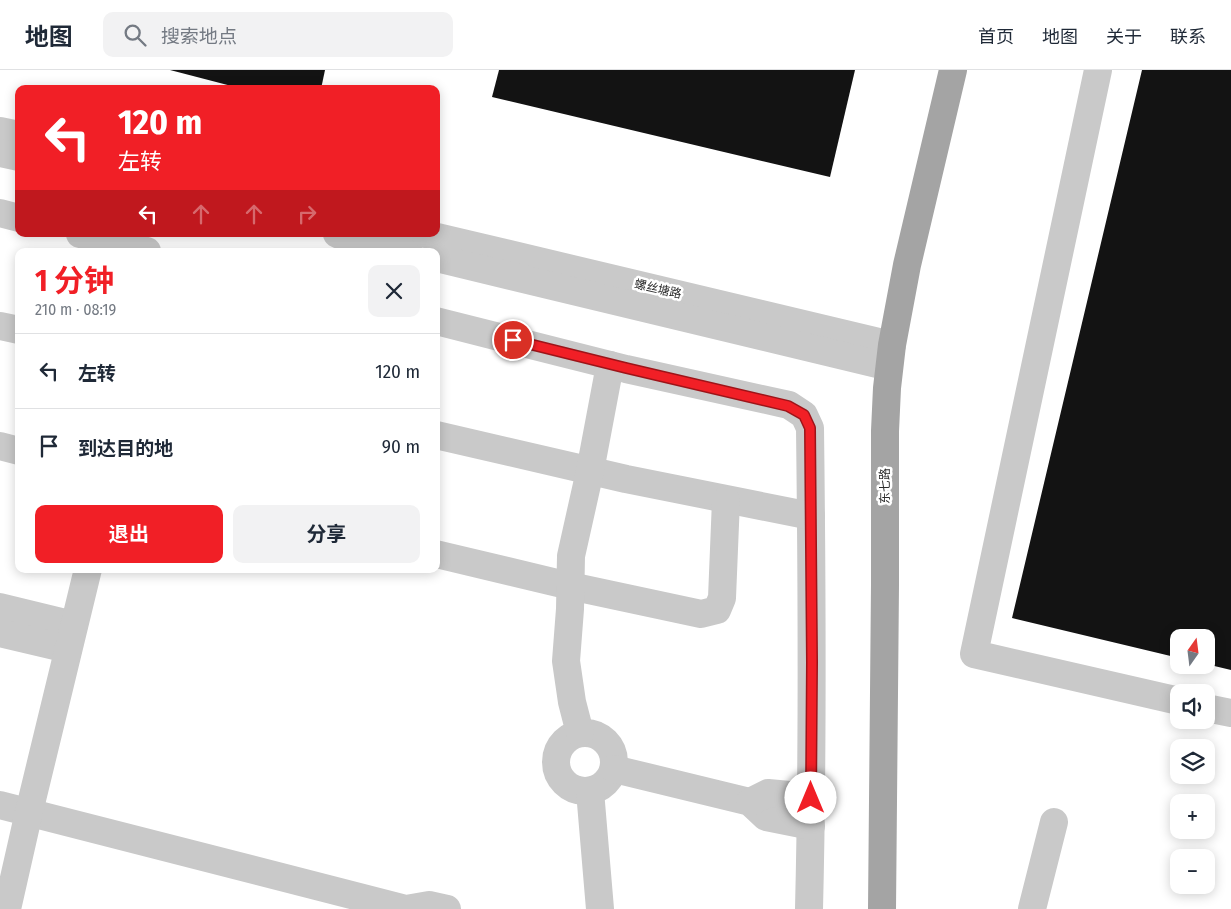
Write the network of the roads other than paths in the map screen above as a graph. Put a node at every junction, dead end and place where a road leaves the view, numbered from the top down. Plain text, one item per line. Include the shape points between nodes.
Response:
1 (934, 70) edge
2 (953, 70) edge
3 (1098, 70) edge
4 (0, 131) edge
5 (15, 134) edge
6 (0, 153) edge
7 (15, 156) edge
8 (0, 213) edge
9 (15, 217) edge
10 (92, 237) edge
11 (350, 237) edge
12 (436, 237) edge
13 (135, 248) edge
14 (396, 248) edge
15 (440, 259) edge
16 (440, 322) edge
17 (0, 326) edge
18 (15, 329) edge
19 (881, 354) junction
20 (610, 364) junction
21 (440, 436) edge
22 (0, 446) edge
23 (15, 450) edge
24 (590, 470) junction
25 (726, 500) junction
26 (811, 516) junction
27 (440, 555) edge
28 (87, 573) edge
29 (570, 586) junction
30 (0, 607) edge
31 (0, 633) edge
32 (71, 637) junction
33 (1170, 699) edge
34 (1215, 710) edge
35 (1231, 713) edge
36 (580, 733) junction
37 (614, 769) junction
38 (590, 791) junction
39 (811, 798) junction
40 (750, 802) junction
41 (0, 805) edge
42 (29, 812) junction
43 (1054, 822) dead end
44 (811, 826) junction
45 (7, 909) edge
46 (406, 909) edge
47 (447, 909) edge
48 (600, 909) edge
49 (809, 909) edge
50 (863, 909) edge
51 (882, 909) edge
52 (1032, 909) edge

1 - 19 main road, 东七路 via 888,260
2 - 19 main road, 东七路
3 - 33 street via 974,654
4 - 5 street
6 - 7 street
8 - 9 street
10 - 13 street
11 - 14 street
12 - 19 street, 螺丝塘路
15 - 19 street, 螺丝塘路
16 - 20 street
17 - 18 street
19 - 50 main road, 东七路 via 867,431
19 - 51 main road, 东七路 via 887,388
20 - 24 street
20 - 26 street via 788,406 804,415 810,428
21 - 24 street
22 - 23 street
24 - 25 street
24 - 29 street via 571,556
25 - 26 street
25 - 29 street via 722,598 717,610 701,614
26 - 39 street
27 - 29 street
28 - 32 street
29 - 36 street via 566,661
30 - 32 street
31 - 32 street
32 - 42 street
34 - 35 street
36 - 37 street via 600,736 608,743 615,760
36 - 38 street via 562,743 555,762 562,781 570,788
37 - 38 street via 608,782
37 - 40 street
38 - 48 street
39 - 40 street via 768,793
39 - 44 street
40 - 44 street via 766,817
41 - 42 street
42 - 45 street
42 - 46 street
43 - 52 street
44 - 49 street
46 - 47 street via 429,906

